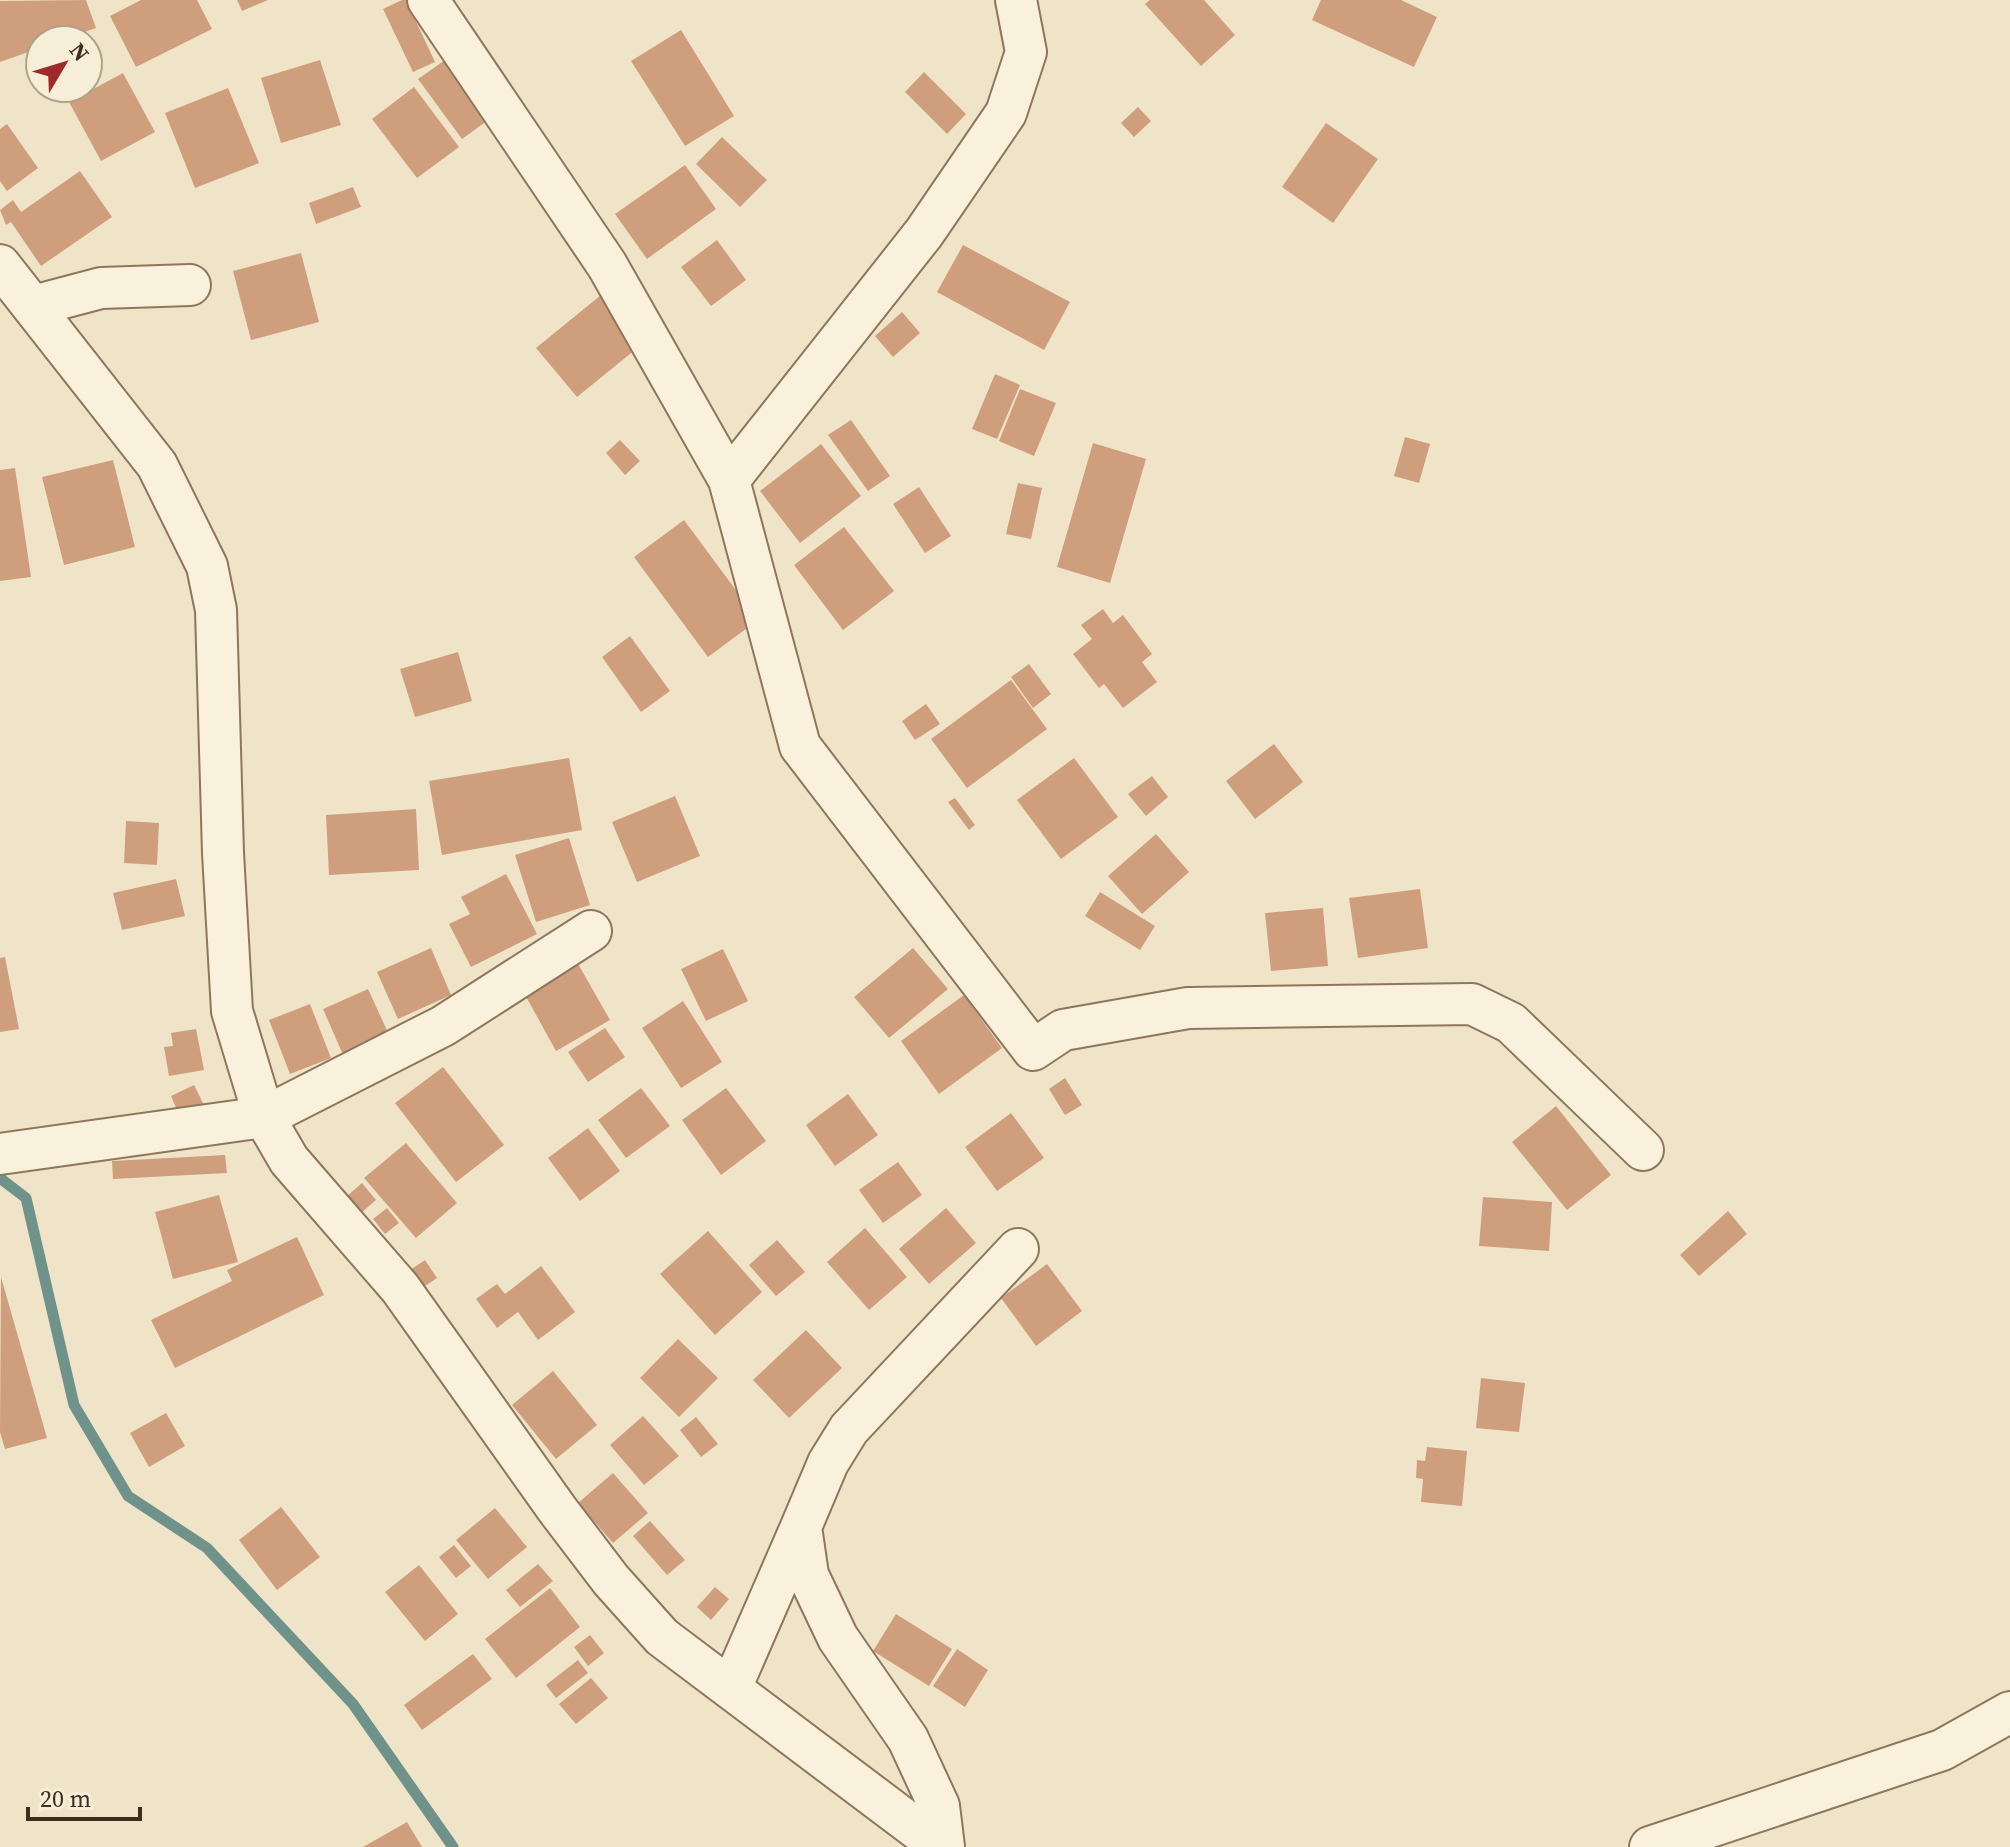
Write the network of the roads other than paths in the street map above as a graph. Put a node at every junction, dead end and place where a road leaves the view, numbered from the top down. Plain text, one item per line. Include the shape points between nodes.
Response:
1 (428, 0) edge
2 (1016, 0) edge
3 (0, 265) edge
4 (190, 285) dead end
5 (33, 306) junction
6 (729, 480) junction
7 (591, 931) dead end
8 (264, 1117) junction
9 (1643, 1150) dead end
10 (0, 1154) edge
11 (1018, 1249) dead end
12 (801, 1527) junction
13 (731, 1688) junction
14 (2010, 1712) edge
15 (943, 1847) edge
16 (1650, 1847) edge

1 - 6 street via 607,265
2 - 6 street via 1026,52 1006,113 924,233
3 - 5 street
4 - 5 street via 101,288
5 - 8 street via 157,465 207,566 216,610 232,1011
6 - 9 street via 800,746 1033,1050 1063,1030 1188,1008 1472,1004 1511,1023
7 - 8 street via 443,1026
8 - 10 street
8 - 13 street via 289,1160 400,1288 611,1580 662,1637
11 - 12 street via 849,1429
12 - 13 street
12 - 15 street via 808,1575 838,1638 908,1739 939,1806
13 - 15 street
14 - 16 street via 1942,1750

